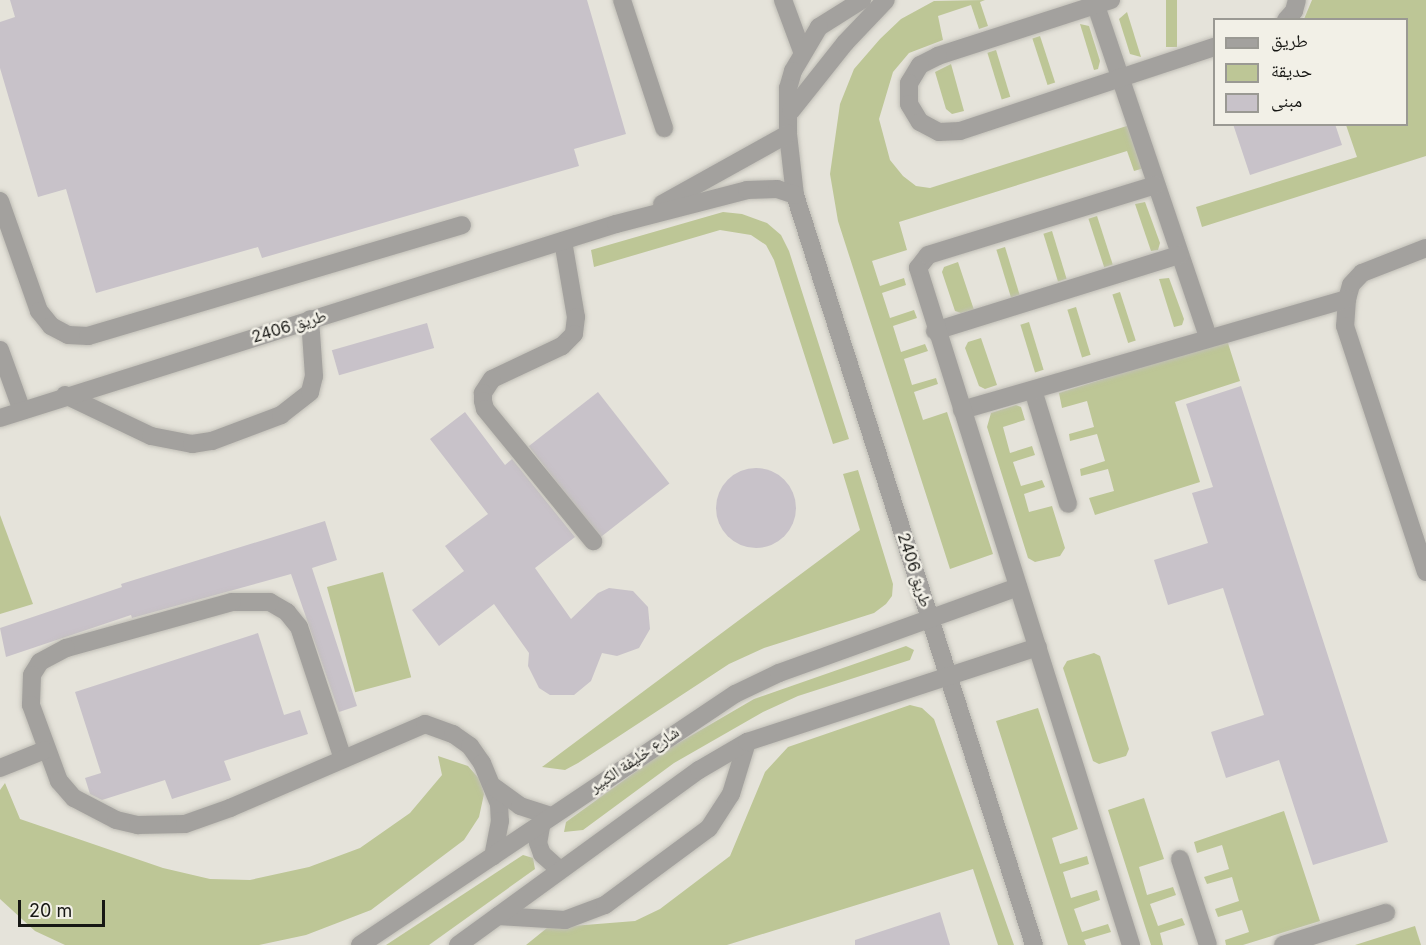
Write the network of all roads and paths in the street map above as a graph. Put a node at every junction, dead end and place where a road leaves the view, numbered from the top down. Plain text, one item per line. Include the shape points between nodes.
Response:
1 (622, 0) edge
2 (783, 0) edge
3 (862, 0) edge
4 (886, 0) edge
5 (1297, 0) edge
6 (1100, 2) edge
7 (1288, 18) edge
8 (1213, 48) edge
9 (802, 51) junction
10 (1120, 78) junction
11 (791, 111) junction
12 (664, 128) dead end
13 (788, 134) junction
14 (1155, 185) junction
15 (795, 195) junction
16 (0, 201) edge
17 (616, 224) junction
18 (462, 225) dead end
19 (563, 241) junction
20 (1426, 248) edge
21 (1179, 255) junction
22 (1347, 299) junction
23 (310, 319) junction
24 (935, 331) junction
25 (1208, 337) junction
26 (0, 350) edge
27 (1033, 390) junction
28 (65, 394) junction
29 (21, 408) junction
30 (962, 410) junction
31 (0, 418) edge
32 (1068, 504) dead end
33 (592, 541) dead end
34 (1426, 572) edge
35 (1018, 587) junction
36 (932, 620) junction
37 (1038, 647) junction
38 (949, 677) junction
39 (747, 742) junction
40 (45, 750) junction
41 (343, 759) junction
42 (0, 768) edge
43 (494, 787) junction
44 (546, 818) junction
45 (494, 856) junction
46 (1180, 859) dead end
47 (560, 870) junction
48 (1386, 913) dead end
49 (498, 916) junction
50 (360, 945) edge
51 (458, 945) edge
52 (1034, 945) edge
53 (1131, 945) edge
54 (1208, 945) edge
55 (1283, 945) edge

1 - 12 street
2 - 9 street
3 - 9 street via 819,27
4 - 11 street
5 - 7 street
6 - 10 street
6 - 10 street via 929,60 920,65 909,83 909,104 920,122 939,132 960,131
8 - 10 street
9 - 11 street via 788,88
10 - 14 street
11 - 13 street
13 - 15 street, طريق 2406
13 - 17 street, طريق 2406 via 681,196
14 - 21 street
14 - 24 street via 923,258 920,278
15 - 17 street, طريق 2406 via 777,189 747,190
15 - 36 street, طريق 2406
16 - 18 street via 39,311 51,326 68,335 88,336
17 - 19 street, طريق 2406
19 - 23 street, طريق 2406
19 - 33 street via 576,317 574,334 562,346 492,379 483,393 483,401 485,409
20 - 22 street via 1362,273 1351,285
21 - 24 street
21 - 25 street
22 - 25 street
22 - 34 street via 1345,326 1353,356
23 - 28 street, طريق 2406
23 - 28 street via 314,376 310,392 280,415 212,441 192,444 151,436
24 - 30 street
25 - 27 street
26 - 29 street
27 - 30 street
27 - 32 street
28 - 29 street, طريق 2406
29 - 31 street, طريق 2406
30 - 35 street
35 - 36 street, شارع خليفة الكبير
35 - 37 street
36 - 38 street, طريق 2406
36 - 44 street, شارع خليفة الكبير via 779,673 735,694
37 - 38 street
37 - 53 street
38 - 39 street
38 - 52 street, طريق 2406
39 - 47 street via 699,770
39 - 49 street via 731,794 709,828 622,892 584,916 565,920
40 - 41 street via 59,781 74,798 116,820 162,826 208,816
40 - 41 street via 29,689 40,662 66,648 250,599 270,602 287,612 299,627
40 - 42 street
41 - 43 street via 425,724 453,734 470,746
43 - 44 street via 520,806
43 - 45 street via 500,821
44 - 45 street, شارع خليفة الكبير
44 - 47 street via 538,843 542,854
45 - 50 street, شارع خليفة الكبير
46 - 54 street
47 - 49 street
48 - 55 street
49 - 51 street

